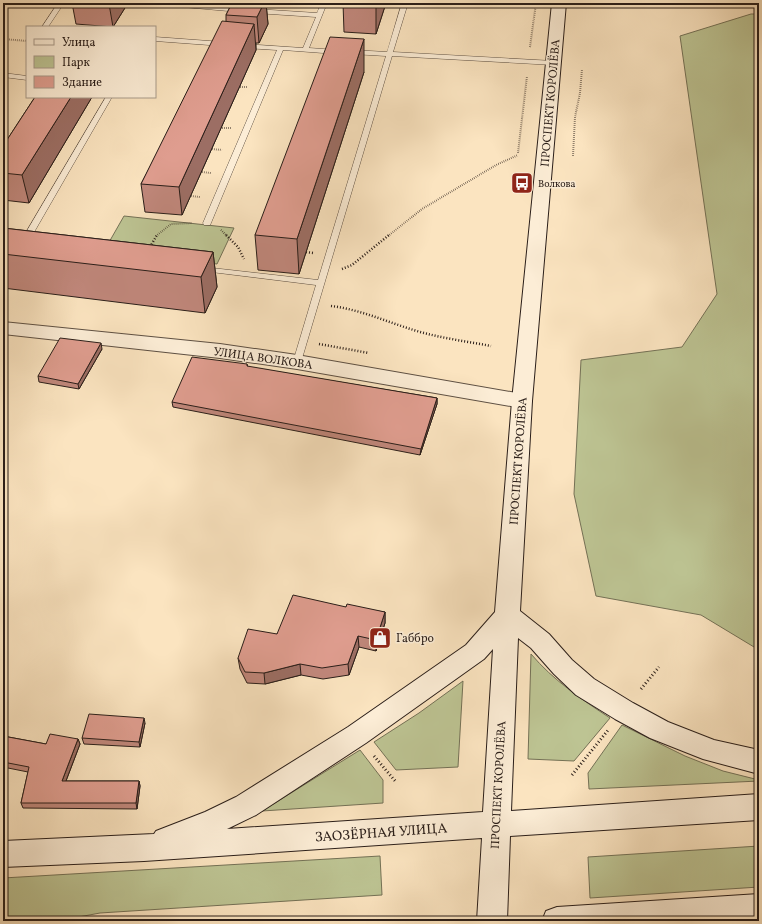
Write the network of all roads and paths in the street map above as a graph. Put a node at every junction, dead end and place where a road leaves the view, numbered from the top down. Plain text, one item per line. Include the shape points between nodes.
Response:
1 (61, 3) edge
2 (160, 3) edge
3 (324, 3) edge
4 (405, 3) edge
5 (536, 3) edge
6 (559, 3) edge
7 (319, 16) junction
8 (45, 26) edge
9 (3, 39) edge
10 (156, 39) edge
11 (26, 41) edge
12 (281, 48) junction
13 (305, 50) junction
14 (390, 54) junction
15 (526, 61) junction
16 (554, 63) junction
17 (582, 69) dead end
18 (3, 76) edge
19 (26, 78) edge
20 (108, 98) edge
21 (573, 156) dead end
22 (207, 223) junction
23 (28, 249) edge
24 (147, 253) edge
25 (197, 268) edge
26 (252, 275) junction
27 (322, 280) junction
28 (314, 305) junction
29 (3, 328) edge
30 (491, 346) dead end
31 (297, 362) junction
32 (522, 401) junction
33 (507, 615) junction
34 (659, 667) dead end
35 (641, 689) dead end
36 (609, 729) dead end
37 (374, 756) dead end
38 (759, 762) edge
39 (572, 775) dead end
40 (396, 782) dead end
41 (759, 807) edge
42 (496, 824) junction
43 (144, 848) junction
44 (3, 854) edge
45 (759, 908) edge
46 (492, 921) edge
47 (557, 921) edge

1 - 8 lane
2 - 7 lane
3 - 7 lane
4 - 14 lane
5 - 15 path via 530,50
6 - 16 main road, ПРОСПЕКТ КОРОЛЁВА
7 - 13 lane
9 - 11 path
10 - 12 lane
12 - 13 lane
12 - 22 lane
13 - 14 lane
14 - 15 lane
14 - 27 lane
15 - 16 lane
15 - 27 path via 527,74 518,154 422,209 352,265
16 - 32 main road, ПРОСПЕКТ КОРОЛЁВА
17 - 21 path via 575,117
18 - 19 lane
20 - 23 lane via 21,248
22 - 24 path via 171,224 157,235
22 - 26 path via 224,232 238,247
25 - 26 lane
26 - 27 lane
27 - 28 lane
28 - 30 path via 350,308 427,334
28 - 31 lane
29 - 31 main road, УЛИЦА ВОЛКОВА via 220,351
31 - 32 main road, УЛИЦА ВОЛКОВА
32 - 33 main road, ПРОСПЕКТ КОРОЛЁВА
33 - 38 main road via 540,641 585,688 659,730 712,751
33 - 42 main road, ПРОСПЕКТ КОРОЛЁВА
33 - 43 main road via 475,652 351,739 246,806 215,821
34 - 35 path
36 - 39 path
37 - 40 path
41 - 42 main road, ЗАОЗЁРНАЯ УЛИЦА
42 - 43 main road, ЗАОЗЁРНАЯ УЛИЦА
42 - 46 main road, ПРОСПЕКТ КОРОЛЁВА
43 - 44 main road, ЗАОЗЁРНАЯ УЛИЦА
45 - 47 main road

